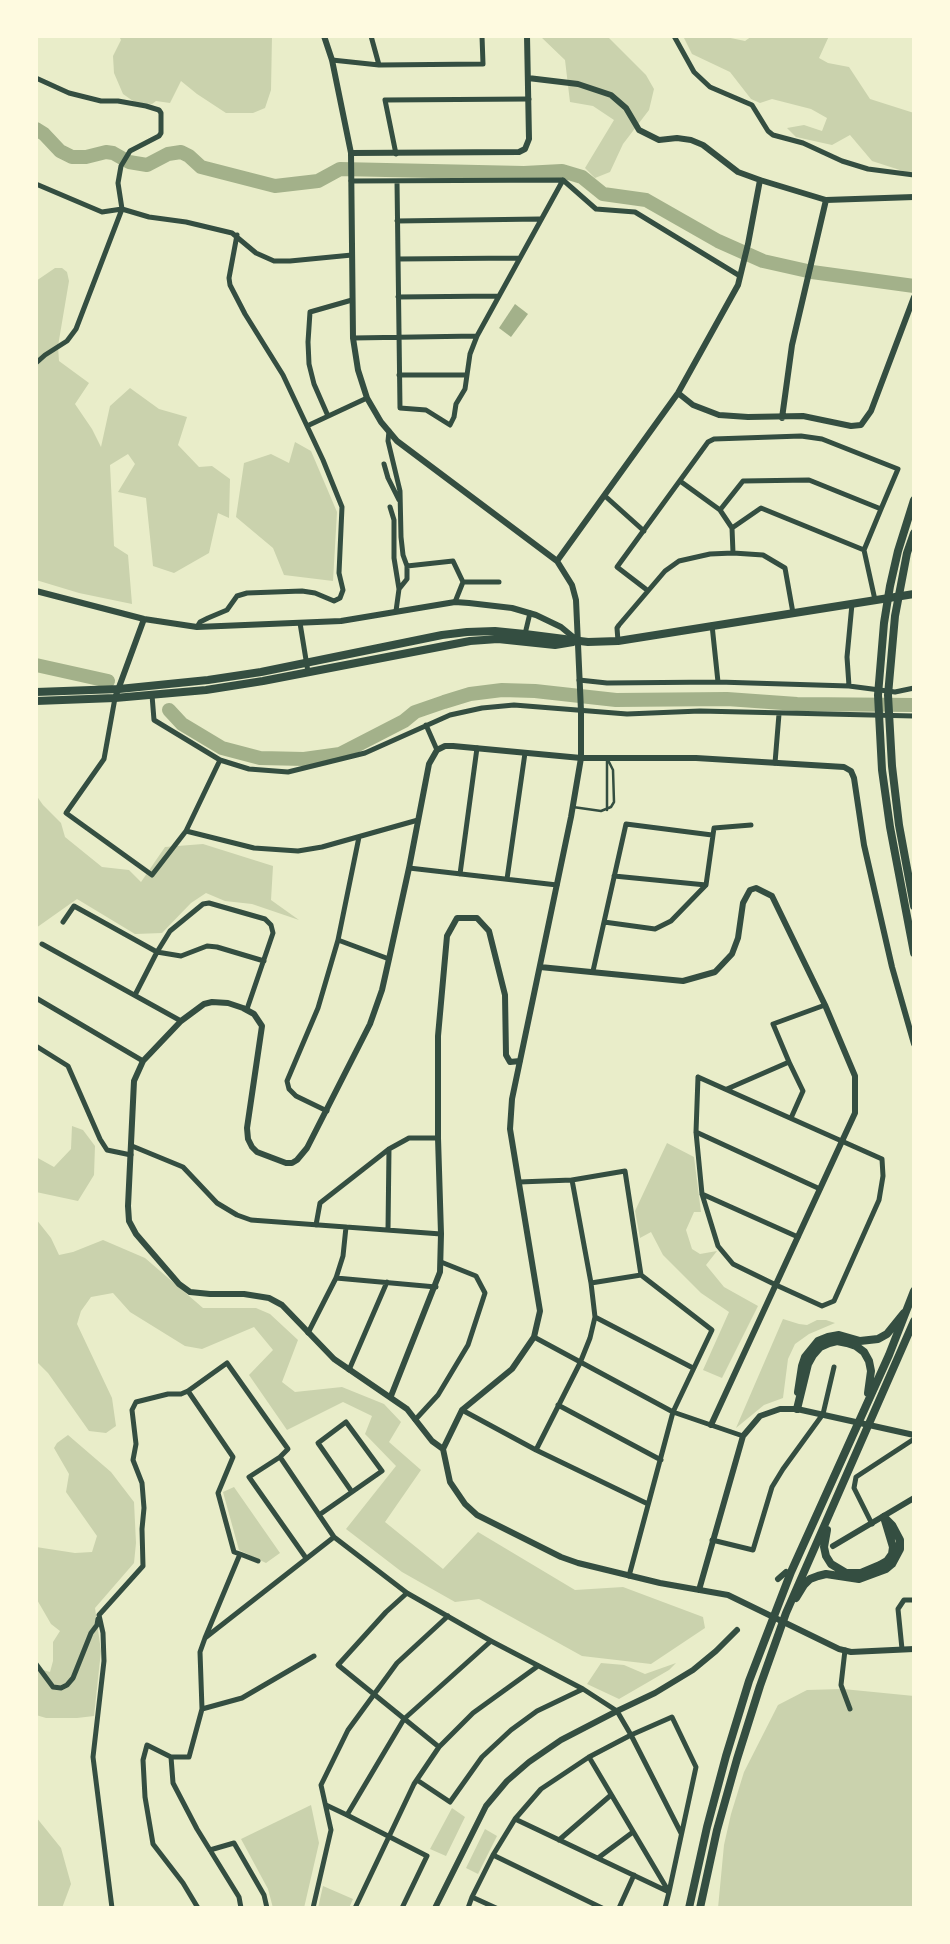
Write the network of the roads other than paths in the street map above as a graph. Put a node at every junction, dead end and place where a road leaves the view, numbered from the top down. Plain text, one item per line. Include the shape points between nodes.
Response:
1 (324, 36) edge
2 (371, 36) edge
3 (482, 36) edge
4 (527, 36) edge
5 (674, 36) edge
6 (332, 60) junction
7 (379, 65) junction
8 (36, 78) edge
9 (528, 78) junction
10 (529, 99) junction
11 (396, 154) junction
12 (351, 156) junction
13 (914, 175) edge
14 (351, 178) junction
15 (563, 180) junction
16 (760, 180) junction
17 (396, 181) junction
18 (36, 184) edge
19 (914, 197) edge
20 (826, 200) junction
21 (122, 209) junction
22 (540, 219) junction
23 (397, 221) junction
24 (237, 235) junction
25 (352, 255) junction
26 (519, 258) junction
27 (398, 259) junction
28 (740, 275) junction
29 (498, 296) junction
30 (398, 297) junction
31 (914, 297) edge
32 (352, 300) junction
33 (477, 336) junction
34 (398, 337) junction
35 (353, 338) junction
36 (36, 363) edge
37 (399, 375) junction
38 (467, 375) junction
39 (678, 393) junction
40 (368, 398) junction
41 (328, 416) junction
42 (782, 418) junction
43 (307, 426) junction
44 (389, 431) junction
45 (384, 464) dead end
46 (680, 481) junction
47 (605, 496) junction
48 (914, 500) edge
49 (401, 505) junction
50 (390, 507) dead end
51 (881, 509) junction
52 (720, 510) junction
53 (732, 528) junction
54 (644, 531) junction
55 (914, 533) edge
56 (864, 550) junction
57 (733, 552) junction
58 (558, 561) junction
59 (407, 566) junction
60 (463, 582) junction
61 (499, 582) dead end
62 (399, 589) junction
63 (647, 590) junction
64 (36, 592) edge
65 (914, 594) edge
66 (875, 600) junction
67 (455, 602) junction
68 (852, 604) junction
69 (396, 612) junction
70 (530, 613) junction
71 (793, 613) junction
72 (144, 619) junction
73 (300, 623) junction
74 (712, 626) junction
75 (197, 627) junction
76 (526, 634) junction
77 (578, 641) junction
78 (618, 641) junction
79 (306, 663) junction
80 (308, 672) junction
81 (718, 682) junction
82 (579, 683) junction
83 (849, 686) junction
84 (914, 688) edge
85 (116, 690) junction
86 (36, 692) edge
87 (152, 695) junction
88 (115, 698) junction
89 (36, 701) edge
90 (581, 708) junction
91 (779, 714) junction
92 (914, 716) edge
93 (426, 725) junction
94 (477, 748) junction
95 (437, 750) junction
96 (525, 753) junction
97 (581, 758) junction
98 (607, 759) junction
99 (220, 760) junction
100 (775, 763) junction
101 (573, 808) junction
102 (607, 810) junction
103 (418, 820) junction
104 (751, 825) dead end
105 (186, 831) junction
106 (712, 835) junction
107 (359, 837) junction
108 (409, 868) junction
109 (460, 874) junction
110 (614, 876) junction
111 (507, 879) junction
112 (557, 885) junction
113 (706, 885) junction
114 (914, 906) edge
115 (63, 922) dead end
116 (604, 922) junction
117 (338, 940) junction
118 (42, 944) dead end
119 (157, 952) junction
120 (914, 953) edge
121 (389, 958) junction
122 (264, 961) junction
123 (540, 967) junction
124 (593, 971) junction
125 (135, 995) junction
126 (36, 998) edge
127 (825, 1005) junction
128 (246, 1010) junction
129 (180, 1021) junction
130 (914, 1044) edge
131 (36, 1046) edge
132 (144, 1061) junction
133 (520, 1061) junction
134 (789, 1062) junction
135 (727, 1089) junction
136 (327, 1112) junction
137 (791, 1118) junction
138 (696, 1132) junction
139 (438, 1138) junction
140 (842, 1141) junction
141 (132, 1146) junction
142 (389, 1148) junction
143 (131, 1156) junction
144 (572, 1180) junction
145 (519, 1182) junction
146 (820, 1189) junction
147 (702, 1194) junction
148 (316, 1225) junction
149 (346, 1227) junction
150 (388, 1230) junction
151 (441, 1234) junction
152 (798, 1237) junction
153 (441, 1262) junction
154 (641, 1275) junction
155 (336, 1278) junction
156 (387, 1282) junction
157 (591, 1283) junction
158 (776, 1285) junction
159 (436, 1287) junction
160 (914, 1291) edge
161 (908, 1308) junction
162 (595, 1317) junction
163 (914, 1321) edge
164 (308, 1333) junction
165 (534, 1337) junction
166 (580, 1363) junction
167 (834, 1366) dead end
168 (693, 1368) junction
169 (349, 1370) junction
170 (188, 1391) junction
171 (390, 1396) junction
172 (558, 1406) junction
173 (797, 1409) junction
174 (462, 1410) junction
175 (673, 1412) junction
176 (823, 1414) junction
177 (863, 1414) junction
178 (415, 1420) junction
179 (711, 1425) junction
180 (914, 1435) edge
181 (742, 1436) junction
182 (914, 1439) edge
183 (443, 1449) junction
184 (536, 1450) junction
185 (280, 1457) junction
186 (661, 1460) junction
187 (853, 1460) junction
188 (352, 1492) junction
189 (914, 1498) edge
190 (648, 1504) junction
191 (319, 1515) junction
192 (884, 1517) junction
193 (872, 1524) junction
194 (334, 1537) junction
195 (712, 1540) junction
196 (833, 1546) dead end
197 (240, 1554) junction
198 (306, 1558) junction
199 (258, 1561) dead end
200 (786, 1572) dead end
201 (629, 1576) junction
202 (778, 1579) dead end
203 (699, 1590) junction
204 (408, 1593) junction
205 (914, 1600) edge
206 (786, 1614) junction
207 (98, 1615) junction
208 (448, 1616) junction
209 (737, 1630) dead end
210 (205, 1638) junction
211 (491, 1641) junction
212 (914, 1649) edge
213 (845, 1650) junction
214 (902, 1650) junction
215 (314, 1656) dead end
216 (36, 1664) edge
217 (538, 1666) junction
218 (583, 1689) junction
219 (374, 1694) junction
220 (202, 1709) junction
221 (850, 1709) dead end
222 (617, 1710) junction
223 (404, 1719) junction
224 (631, 1735) junction
225 (439, 1747) junction
226 (171, 1757) junction
227 (589, 1757) junction
228 (417, 1780) junction
229 (611, 1795) junction
230 (326, 1804) junction
231 (347, 1816) junction
232 (514, 1819) junction
233 (633, 1832) junction
234 (681, 1833) junction
235 (389, 1838) junction
236 (559, 1840) junction
237 (210, 1850) junction
238 (493, 1855) junction
239 (598, 1858) junction
240 (634, 1875) junction
241 (669, 1892) junction
242 (472, 1898) junction
243 (112, 1908) edge
244 (198, 1908) edge
245 (241, 1908) edge
246 (267, 1908) edge
247 (313, 1908) edge
248 (355, 1908) edge
249 (402, 1908) edge
250 (435, 1908) edge
251 (468, 1908) edge
252 (496, 1908) edge
253 (602, 1908) edge
254 (619, 1908) edge
255 (666, 1908) edge
256 (689, 1908) edge
257 (700, 1908) edge

1 - 6 street
2 - 7 street
3 - 7 street via 483,64
4 - 9 street
5 - 13 street via 694,72 710,87 752,105 773,135 868,169
6 - 7 street
6 - 12 street
8 - 21 street via 69,94 101,101 118,100 161,113 159,136 127,153 121,166 118,184
9 - 10 street
9 - 16 street via 578,84 611,95 626,108 639,130 659,140 691,140 703,145 738,172
10 - 11 street via 528,145 520,152
10 - 11 street via 386,100
11 - 12 street
12 - 14 street
14 - 17 street
14 - 25 street
15 - 17 street
15 - 22 street
15 - 28 street via 596,209 635,212
16 - 20 street
16 - 28 street
17 - 23 street
18 - 21 street via 102,212
19 - 20 street
20 - 42 street via 792,346
21 - 24 street
21 - 36 street via 76,329 67,341
22 - 23 street
22 - 26 street
23 - 27 street
24 - 25 street via 256,253 274,261
24 - 43 street via 229,282 283,375
25 - 32 street
26 - 27 street
26 - 29 street
27 - 30 street
28 - 39 street via 738,285
29 - 30 street
29 - 33 street
30 - 34 street
31 - 42 street via 871,411 860,426 803,416
32 - 35 street
32 - 41 street via 310,312 310,364 314,384
33 - 34 street
33 - 38 street
34 - 35 street
34 - 37 street
35 - 40 street via 358,370
37 - 38 street
37 - 38 street via 400,408 426,410 450,425 456,404 465,389
39 - 42 street via 694,405 719,415
39 - 47 street
40 - 41 street
40 - 44 street
41 - 43 street
43 - 75 street via 342,507 339,573 343,590 340,598 330,600 302,591 247,592 237,596 227,610 200,622
44 - 49 street via 388,441
44 - 58 street via 397,441
45 - 49 street
46 - 51 street via 708,442 714,439 822,438 898,469
46 - 52 street
46 - 54 street
47 - 54 street
47 - 58 street
48 - 120 main road via 890,586 879,682 882,770
49 - 59 street via 401,537
50 - 62 street via 394,520 394,558
51 - 52 street via 809,480 800,480 743,481
51 - 56 street
52 - 53 street
53 - 56 street via 761,508
53 - 57 street
54 - 63 street via 617,567
55 - 114 main road via 896,609 889,684 889,726 899,825
56 - 66 street
57 - 63 street via 680,561
57 - 71 street via 763,555 785,568
58 - 77 street via 572,585 576,600
59 - 60 street via 453,561
59 - 62 street via 407,579
60 - 61 street
60 - 67 street
62 - 69 street
63 - 78 street via 617,628
64 - 72 street
65 - 66 main road
66 - 68 main road
67 - 69 street
67 - 70 street
68 - 71 main road
68 - 83 street
69 - 73 street via 340,621
70 - 76 street
70 - 77 street via 561,626
71 - 74 main road
72 - 75 street
72 - 85 street
73 - 75 street
73 - 79 street
74 - 78 main road
74 - 81 street
76 - 77 main road
76 - 79 main road via 494,631 442,635
77 - 78 main road
77 - 80 main road via 555,645 498,639 470,641
77 - 82 street
79 - 80 street
79 - 85 main road via 208,680
80 - 87 main road via 206,690
81 - 82 street
81 - 83 street
82 - 90 street
83 - 84 street via 894,692
85 - 86 main road
85 - 88 street
87 - 88 main road
87 - 99 street via 154,720
88 - 89 main road
88 - 105 street via 104,759 66,813 152,875
90 - 91 street via 627,714 700,711
90 - 93 street via 514,704 450,715
90 - 97 street
91 - 92 street
91 - 100 street
93 - 95 street
93 - 99 street via 365,753 288,772 250,769
94 - 95 street via 444,746
94 - 96 street
94 - 109 street
95 - 103 street via 429,764
96 - 97 street
96 - 111 street
97 - 98 street
97 - 101 street
98 - 100 street via 696,758
98 - 102 lane
98 - 102 lane via 613,770 614,802
99 - 105 street
100 - 130 street via 851,770 864,845
101 - 102 lane
101 - 112 street
103 - 107 street
103 - 108 street
104 - 106 street via 714,828
105 - 107 street via 254,848 298,851
106 - 110 street via 626,824
106 - 113 street
107 - 117 street
108 - 109 street
108 - 121 street
109 - 111 street
110 - 113 street
110 - 116 street
111 - 112 street
112 - 123 street
113 - 116 street via 671,921 655,929
115 - 119 street via 74,906
116 - 124 street
117 - 121 street
117 - 136 street via 318,1008 287,1081 296,1096
118 - 125 street
119 - 122 street via 181,956 208,946
119 - 122 street via 170,931 203,904 209,903 265,919 271,925 273,933
119 - 125 street
121 - 136 street via 370,1024
122 - 128 street
123 - 124 street
123 - 133 street
124 - 127 street via 683,981 715,972 732,954 743,903 750,890 756,888 772,896
125 - 129 street
126 - 132 street
127 - 134 street via 773,1024
127 - 140 street via 855,1076 855,1113
128 - 129 street via 228,1003 212,1002 198,1007
128 - 136 street via 254,1014 262,1026 247,1128 252,1147 274,1159 292,1163 308,1148
129 - 132 street
131 - 143 street via 68,1066 107,1150
132 - 141 street via 134,1081
133 - 139 street via 510,1062 506,1055 505,995 489,931 477,918 457,918 447,936 438,1036
133 - 145 street via 510,1130
134 - 135 street
134 - 137 street via 803,1092
135 - 137 street
135 - 138 street via 698,1077
137 - 140 street
138 - 146 street
138 - 147 street
139 - 142 street via 409,1138
139 - 151 street
140 - 146 street
140 - 158 street via 882,1159 882,1176 878,1200 834,1301 822,1306
141 - 143 street
141 - 148 street via 183,1167 217,1203 237,1215 252,1220
142 - 148 street via 320,1203
142 - 150 street
143 - 164 street via 129,1221 136,1234 179,1284 190,1292 269,1298 282,1305
144 - 145 street
144 - 154 street via 624,1171
144 - 157 street
145 - 165 street via 540,1311
146 - 152 street
147 - 152 street
147 - 158 street via 718,1246 733,1264
148 - 149 street
149 - 150 street
149 - 155 street via 343,1256
150 - 151 street
151 - 153 street
152 - 158 street
153 - 159 street
153 - 178 street via 476,1276 484,1293 468,1345 438,1395
154 - 157 street
154 - 168 street via 712,1330
155 - 156 street
155 - 164 street
156 - 159 street
156 - 169 street
157 - 162 street
158 - 179 street
159 - 171 street
160 - 161 main road
161 - 173 main road via 887,1334 878,1339 860,1341 839,1335 818,1341 805,1356
161 - 177 main road
162 - 166 street
162 - 168 street
163 - 187 main road
164 - 169 street via 334,1360
165 - 166 street
165 - 174 street via 512,1369
166 - 172 street
166 - 175 street
167 - 176 street
168 - 175 street
169 - 171 street
170 - 185 street via 227,1363 288,1449
170 - 197 street via 233,1458 218,1493 234,1552
170 - 207 street via 136,1402 132,1410 136,1444 133,1460 142,1483 144,1508 143,1566
171 - 178 street
172 - 184 street
172 - 186 street
173 - 176 street
173 - 177 main road via 812,1355 820,1347 837,1341 856,1346 869,1361 871,1382
173 - 181 street via 770,1411 760,1416
174 - 183 street
174 - 184 street
175 - 179 street
175 - 186 street
176 - 180 street
176 - 195 street via 772,1487 754,1550
177 - 256 main road via 791,1572 749,1681 707,1827
178 - 183 street
179 - 181 street
181 - 195 street
182 - 193 street via 856,1477 854,1488
183 - 201 street via 450,1482 465,1504 478,1515 561,1557
184 - 190 street
185 - 191 street
185 - 198 street via 248,1477
186 - 190 street
187 - 192 main road via 824,1537 826,1556 831,1564 838,1570 853,1574 887,1561 894,1547
187 - 206 main road
188 - 188 street via 382,1471 346,1422 318,1443
188 - 191 street
189 - 192 street
190 - 201 street
191 - 194 street
192 - 193 street
192 - 206 main road via 900,1540 900,1549 886,1570 859,1580 826,1574 810,1579
193 - 196 street
194 - 198 street
194 - 204 street
195 - 203 street
197 - 199 street
197 - 210 street
198 - 210 street
200 - 202 street
201 - 203 street
203 - 213 street via 728,1595 824,1643
204 - 208 street
204 - 219 street via 386,1612 338,1665
205 - 214 street via 904,1600 898,1609
206 - 257 main road via 737,1759
207 - 216 street via 97,1625 67,1685 53,1687
207 - 243 street via 103,1633 104,1661 94,1757
208 - 211 street
208 - 219 street via 397,1663
209 - 222 street via 693,1670 655,1693
210 - 220 street via 200,1652
211 - 217 street
211 - 223 street
212 - 214 street
213 - 214 street
213 - 221 street via 841,1685
215 - 220 street via 242,1698
217 - 218 street
217 - 225 street via 473,1713
218 - 222 street
218 - 228 street via 537,1711 511,1730 482,1757 450,1802
219 - 223 street
219 - 230 street via 348,1730 321,1785
220 - 226 street via 189,1757
222 - 224 street
222 - 250 street via 561,1740 507,1781 486,1806
223 - 225 street
223 - 231 street
224 - 227 street
224 - 234 street
224 - 234 street via 672,1717 696,1767
225 - 228 street
226 - 237 street via 173,1783
226 - 244 street via 147,1745 143,1760 145,1798 153,1844
227 - 229 street
227 - 232 street via 541,1789
228 - 235 street
229 - 233 street
229 - 236 street
230 - 231 street
230 - 247 street via 331,1830
231 - 235 street
232 - 236 street
232 - 238 street
233 - 239 street
233 - 241 street
234 - 241 street
235 - 248 street
235 - 249 street via 427,1856
236 - 239 street
237 - 245 street via 239,1897
237 - 246 street via 234,1843 264,1896
238 - 242 street
238 - 253 street
239 - 240 street
240 - 241 street
240 - 254 street
241 - 255 street
242 - 251 street
242 - 252 street

